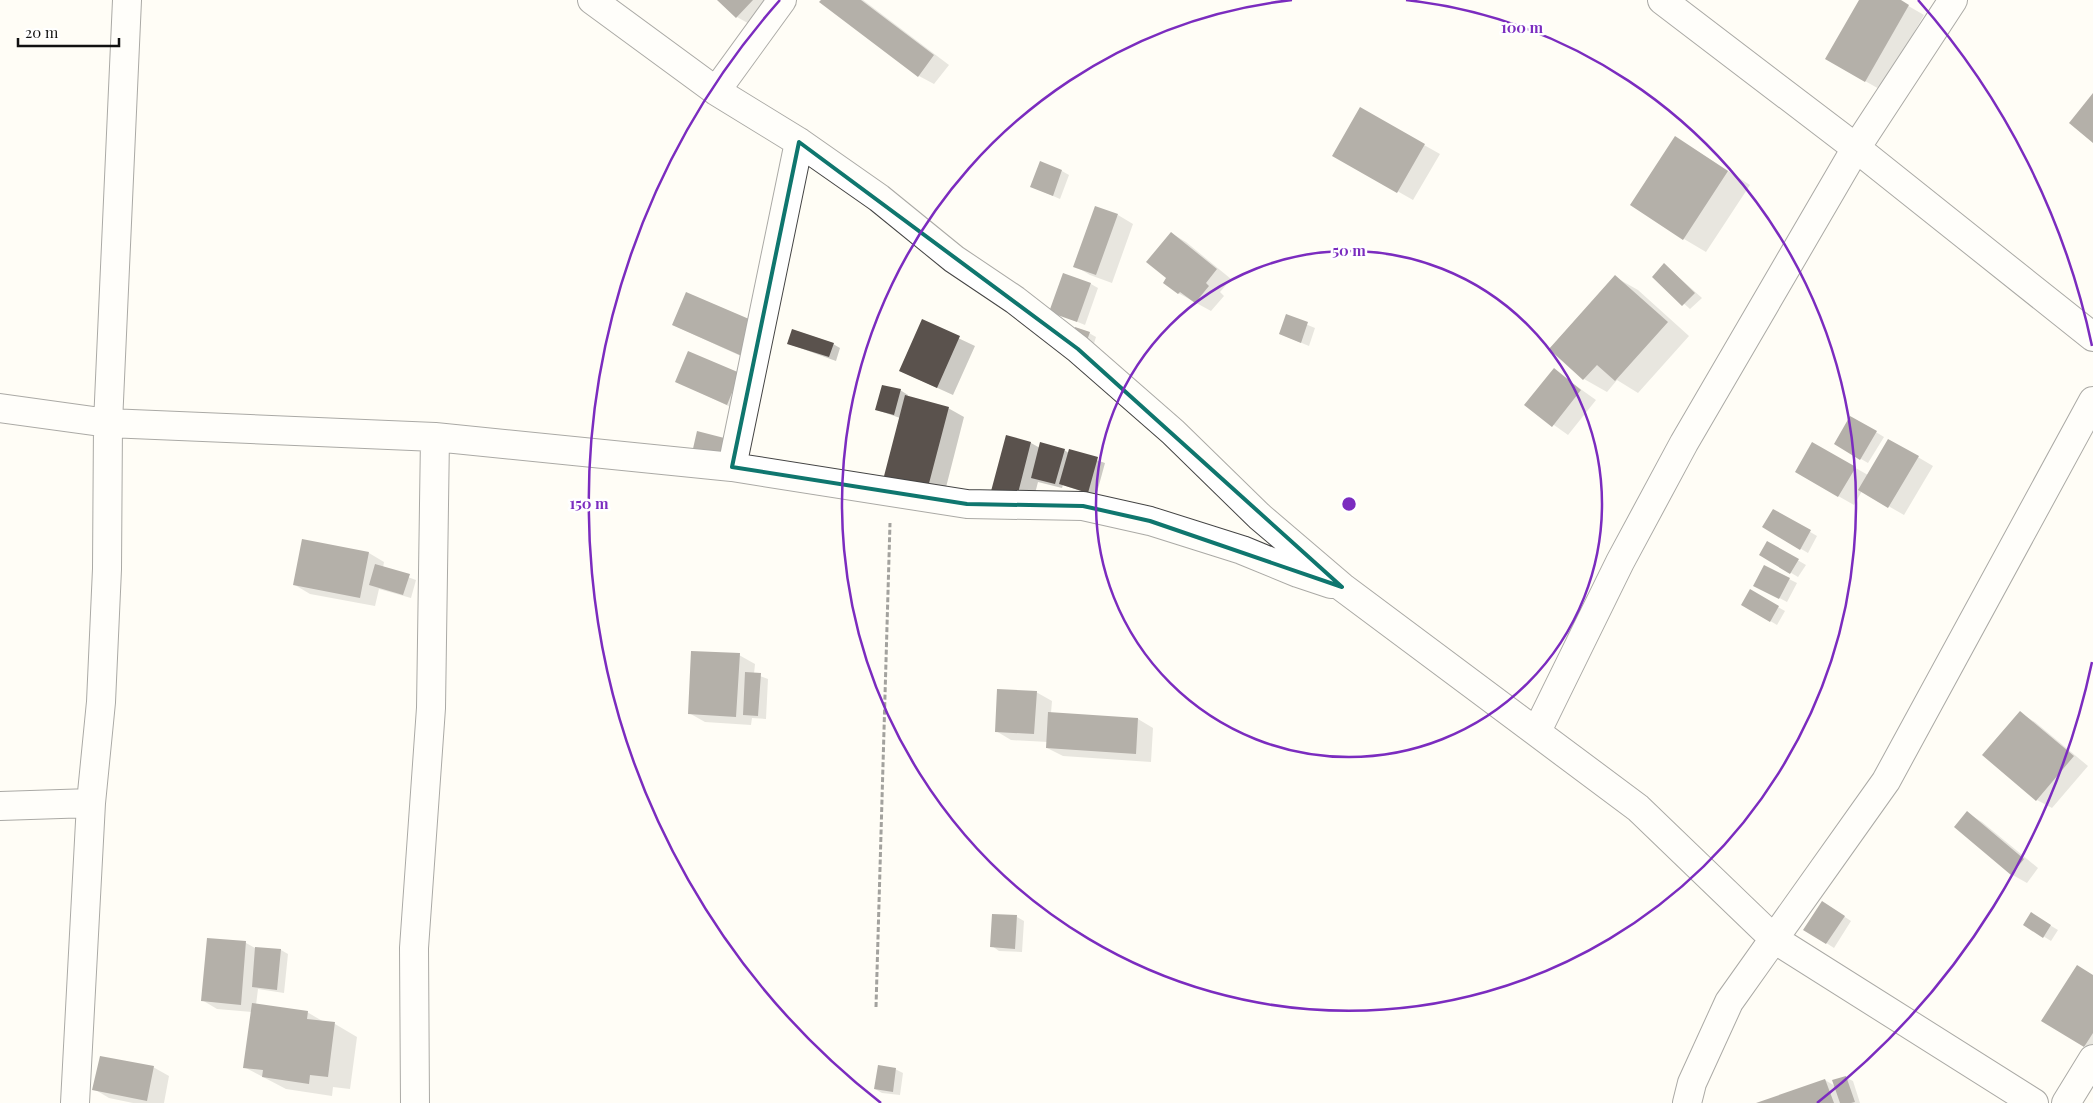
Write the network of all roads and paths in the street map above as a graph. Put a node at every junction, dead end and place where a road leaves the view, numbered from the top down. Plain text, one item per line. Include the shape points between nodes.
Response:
1 (127, 0) edge
2 (592, 0) edge
3 (782, 0) edge
4 (1662, 0) edge
5 (1953, 0) edge
6 (716, 92) junction
7 (799, 142) junction
8 (1856, 148) junction
9 (2093, 337) edge
10 (2093, 401) edge
11 (0, 408) edge
12 (108, 423) junction
13 (435, 437) junction
14 (732, 467) junction
15 (891, 492) junction
16 (1259, 516) junction
17 (1242, 550) junction
18 (1342, 587) junction
19 (1537, 732) junction
20 (91, 803) junction
21 (0, 806) edge
22 (1774, 939) junction
23 (876, 1007) dead end
24 (2093, 1059) edge
25 (75, 1103) edge
26 (415, 1103) edge
27 (1687, 1103) edge
28 (2034, 1103) edge
29 (2066, 1103) edge

1 - 12 street
2 - 6 street
3 - 6 street
4 - 8 street
5 - 8 street
6 - 7 street
7 - 14 street
7 - 16 street via 879,198 954,260 1015,300 1078,349 1173,432
8 - 9 street
8 - 19 street via 1684,443 1620,562
10 - 22 street via 1886,781
11 - 12 street
12 - 13 street
12 - 20 street via 107,569 101,702
13 - 14 street
13 - 26 street via 431,708 414,948
14 - 15 street
15 - 17 street via 968,504 1083,506 1150,521
15 - 23 path
16 - 17 street
16 - 18 street
17 - 18 street via 1298,574
18 - 19 street
19 - 22 street via 1638,808
20 - 21 street
20 - 25 street
22 - 27 street via 1729,1002 1692,1083
22 - 28 street
24 - 29 street

